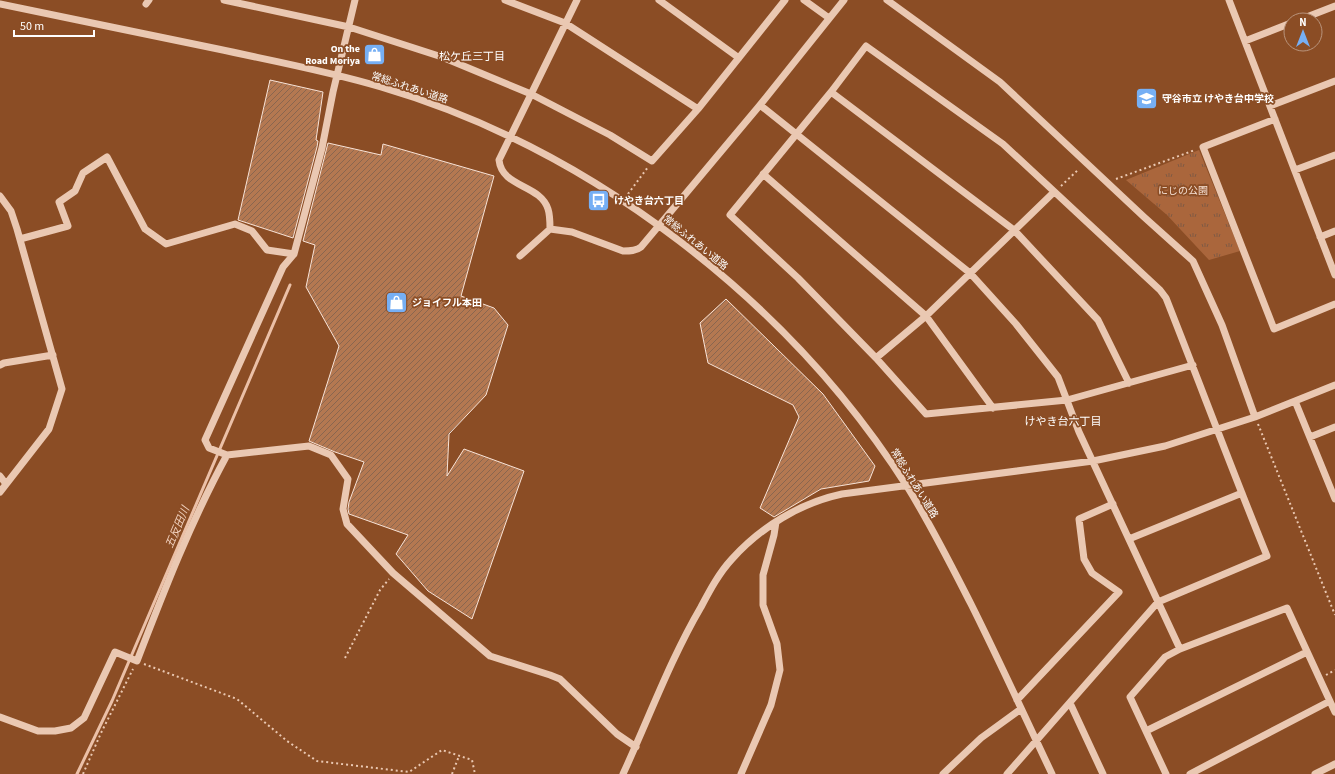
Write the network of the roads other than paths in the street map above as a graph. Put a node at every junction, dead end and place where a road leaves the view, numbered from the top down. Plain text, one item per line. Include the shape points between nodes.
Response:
1 (224, 0) edge
2 (355, 0) edge
3 (505, 0) edge
4 (576, 0) edge
5 (659, 0) edge
6 (785, 0) edge
7 (804, 0) edge
8 (844, 0) edge
9 (886, 0) edge
10 (1229, 0) edge
11 (0, 4) edge
12 (1335, 6) edge
13 (1320, 12) edge
14 (828, 18) junction
15 (565, 23) junction
16 (1283, 26) edge
17 (349, 27) junction
18 (1244, 41) junction
19 (739, 58) junction
20 (337, 75) junction
21 (1335, 81) edge
22 (831, 92) junction
23 (531, 94) junction
24 (760, 105) junction
25 (1270, 106) junction
26 (698, 109) junction
27 (1275, 119) junction
28 (796, 134) junction
29 (510, 137) junction
30 (1335, 155) edge
31 (1295, 170) junction
32 (763, 174) junction
33 (1054, 192) junction
34 (0, 196) edge
35 (659, 225) junction
36 (550, 228) junction
37 (1014, 230) junction
38 (1335, 231) edge
39 (1320, 237) junction
40 (20, 240) junction
41 (294, 254) junction
42 (520, 256) dead end
43 (970, 273) junction
44 (1335, 275) edge
45 (1335, 304) edge
46 (926, 316) junction
47 (53, 355) junction
48 (876, 358) junction
49 (0, 365) edge
50 (1192, 365) junction
51 (1129, 382) junction
52 (1335, 385) edge
53 (1067, 400) junction
54 (1295, 401) junction
55 (993, 408) junction
56 (1255, 417) junction
57 (1335, 427) edge
58 (1216, 430) junction
59 (1310, 437) junction
60 (227, 455) junction
61 (1093, 461) junction
62 (0, 476) edge
63 (6, 484) junction
64 (906, 485) junction
65 (0, 492) edge
66 (1242, 493) junction
67 (1335, 497) edge
68 (1113, 504) junction
69 (776, 522) junction
70 (1130, 539) junction
71 (1158, 602) junction
72 (1180, 648) junction
73 (1307, 652) junction
74 (1017, 700) junction
75 (1330, 701) junction
76 (1070, 703) junction
77 (1021, 709) junction
78 (1335, 712) edge
79 (0, 717) edge
80 (1146, 731) junction
81 (1037, 742) junction
82 (636, 747) junction
83 (1335, 764) edge
84 (623, 774) edge
85 (741, 774) edge
86 (943, 774) edge
87 (1007, 774) edge
88 (1052, 774) edge
89 (1103, 774) edge
90 (1166, 774) edge
91 (1190, 774) edge
92 (1315, 774) edge

1 - 17 street
2 - 17 street
3 - 15 street
4 - 15 street
5 - 19 street
6 - 19 street
7 - 14 street
8 - 14 street
9 - 56 street via 1000,82 1193,261 1222,325
10 - 18 street
11 - 20 street, 常総ふれあい道路
12 - 13 street
14 - 24 street
15 - 23 street
15 - 26 street
16 - 18 street
17 - 20 street
17 - 23 street via 442,57
18 - 25 street
19 - 26 street
20 - 29 street, 常総ふれあい道路 via 427,102
20 - 41 street via 322,148
21 - 25 street
22 - 28 street
22 - 33 street via 866,46 1004,144
22 - 37 street
23 - 26 street via 610,135 652,161
23 - 29 street
24 - 28 street
24 - 35 street
25 - 27 street
27 - 31 street
27 - 45 street via 1203,147 1274,329
28 - 32 street
28 - 43 street
29 - 35 street, 常総ふれあい道路 via 582,175
29 - 36 street via 499,160 501,171 543,200 549,210
30 - 31 street
31 - 39 street
32 - 46 street
32 - 48 street via 730,214 798,278
33 - 37 street
33 - 50 street via 1160,290 1166,298
34 - 40 street via 11,211
35 - 36 street via 638,250 623,252 572,232
35 - 64 street, 常総ふれあい道路 via 766,314 850,405
36 - 42 street
37 - 43 street
37 - 51 street via 1098,320
38 - 39 street
39 - 44 street
40 - 41 street via 68,226 59,202 75,191 83,173 107,157 145,228 166,244 234,224 252,231 267,250
40 - 47 street
41 - 60 street via 282,267 204,440 208,448
43 - 46 street
43 - 53 street via 1016,324 1058,377
46 - 48 street
46 - 55 street
47 - 49 street
47 - 63 street via 62,389 49,429
48 - 55 street via 926,414
50 - 51 street
50 - 58 street
51 - 53 street
52 - 54 street
53 - 55 street
53 - 61 street
54 - 56 street
54 - 59 street
56 - 58 street
57 - 59 street
58 - 61 street via 1165,446
58 - 66 street
59 - 67 street
60 - 79 street via 211,484 137,661 115,652 84,718 71,728 38,731
60 - 82 street via 309,446 331,455 348,479 343,509 347,524 393,573 490,656 560,679 617,734
61 - 64 street
61 - 68 street
62 - 63 street
63 - 65 street
64 - 69 street via 824,498
64 - 74 street, 常総ふれあい道路 via 952,566
66 - 70 street
66 - 71 street via 1267,556
68 - 70 street
68 - 74 street via 1079,519 1084,559 1092,573 1119,592
69 - 82 street via 750,540 716,580 690,625
69 - 85 street via 763,575 763,605 777,644 780,670 771,705
70 - 71 street
71 - 72 street
71 - 76 street
72 - 73 street via 1287,608
72 - 80 street via 1165,657 1130,697
73 - 75 street
73 - 80 street
74 - 77 street, 常総ふれあい道路
75 - 78 street
75 - 91 street
76 - 81 street
76 - 89 street
77 - 81 street, 常総ふれあい道路
77 - 86 street via 981,738
80 - 90 street
81 - 87 street
81 - 88 street, 常総ふれあい道路
82 - 84 street
83 - 92 street

